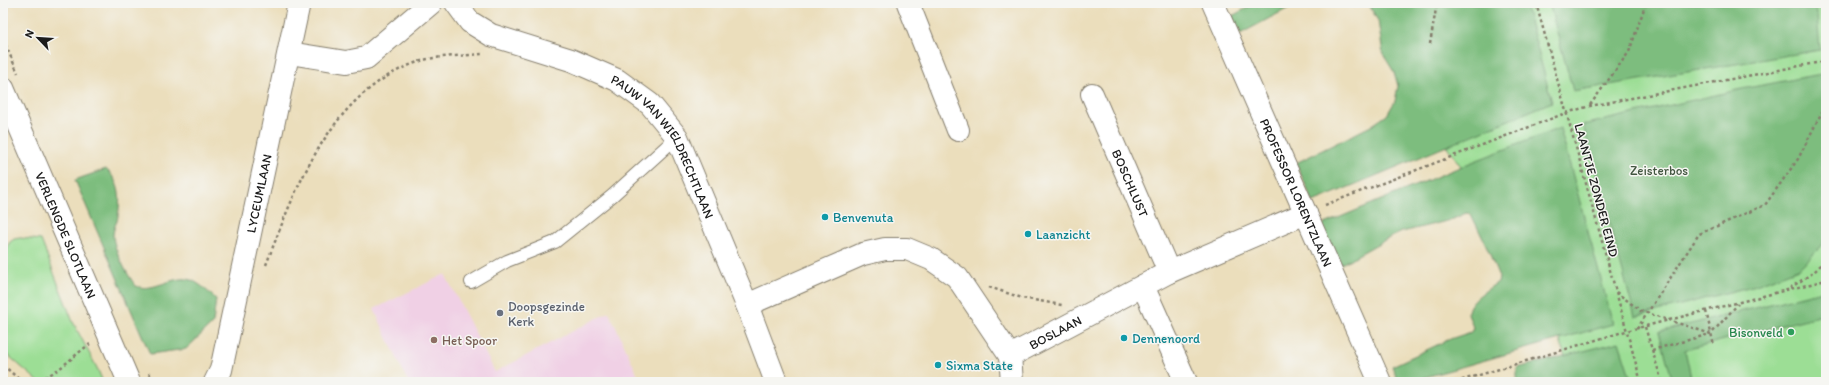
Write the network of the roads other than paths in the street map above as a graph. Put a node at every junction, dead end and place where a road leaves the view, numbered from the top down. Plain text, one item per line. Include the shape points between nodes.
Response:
1 (299, 3) edge
2 (431, 3) edge
3 (456, 3) edge
4 (908, 3) edge
5 (1213, 3) edge
6 (289, 53) junction
7 (3, 88) edge
8 (1092, 94) dead end
9 (958, 130) dead end
10 (677, 136) junction
11 (1306, 213) junction
12 (1169, 272) junction
13 (471, 282) dead end
14 (1143, 286) junction
15 (747, 305) junction
16 (1010, 356) junction
17 (129, 382) edge
18 (215, 382) edge
19 (776, 382) edge
20 (1012, 382) edge
21 (1186, 382) edge
22 (1380, 382) edge

1 - 6 street, LYCEUMLAAN
2 - 6 street via 366,58 346,62
3 - 10 street, PAUW VAN WIELDRECHTLAAN via 470,22 491,35 571,60 617,80 650,104
4 - 9 street
5 - 11 street, PROFESSOR LORENTZLAAN
6 - 18 street, LYCEUMLAAN via 222,370
7 - 17 street, VERLENGDE SLOTLAAN
8 - 12 street, BOSCHLUST
10 - 13 lane via 612,196 555,242 507,261
10 - 15 street, PAUW VAN WIELDRECHTLAAN
11 - 12 street, BOSLAAN
11 - 22 street, PROFESSOR LORENTZLAAN
12 - 14 street, BOSLAAN
14 - 16 street, BOSLAAN
14 - 21 street
15 - 16 street via 863,254 885,249 907,249 931,259 956,277
15 - 19 street, PAUW VAN WIELDRECHTLAAN
16 - 20 street

